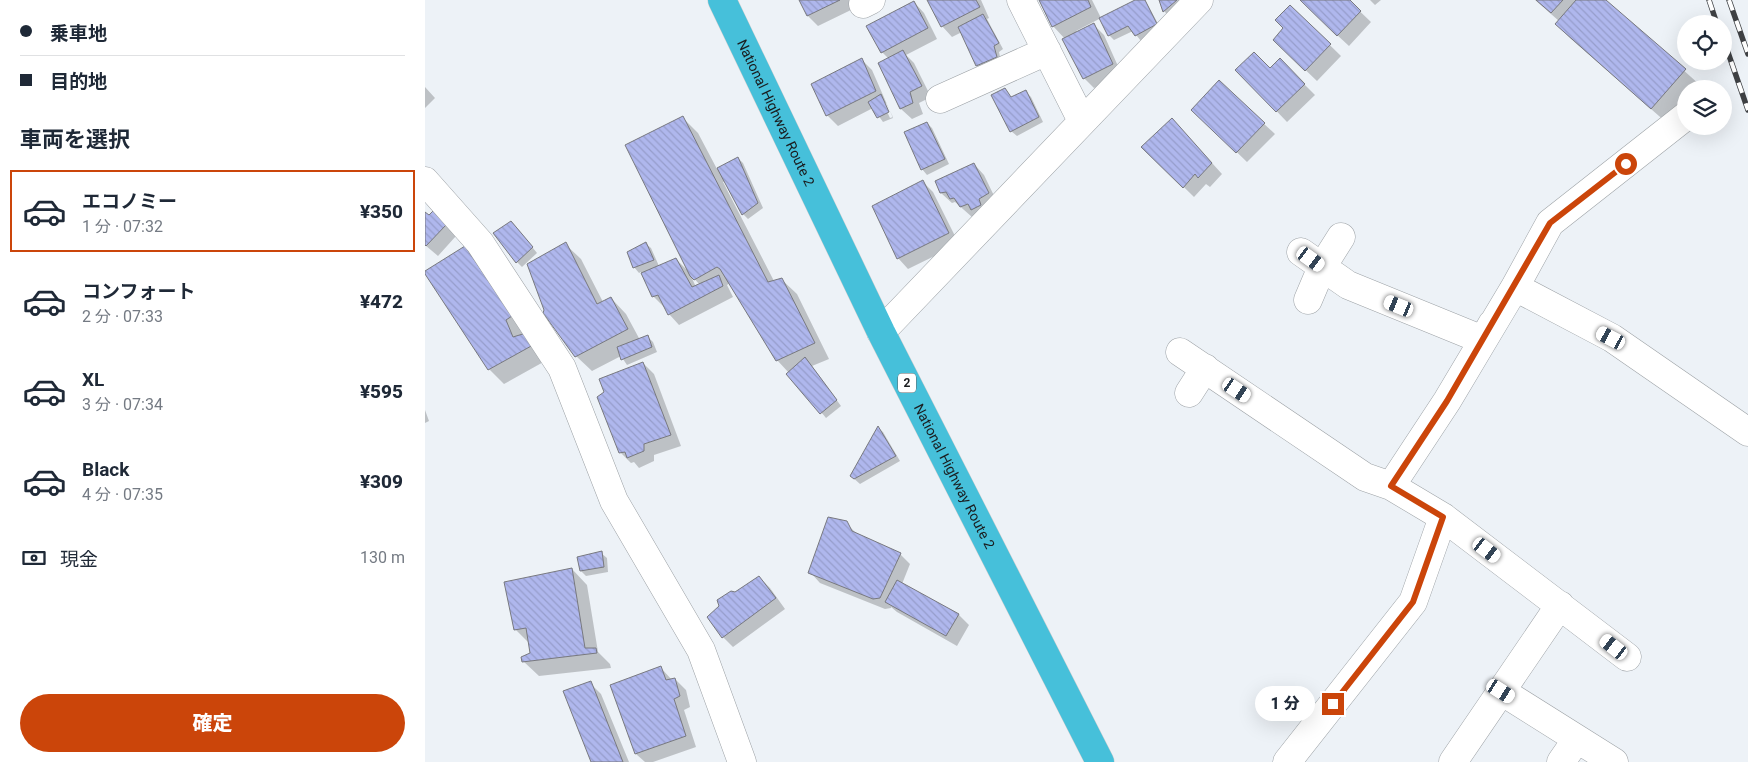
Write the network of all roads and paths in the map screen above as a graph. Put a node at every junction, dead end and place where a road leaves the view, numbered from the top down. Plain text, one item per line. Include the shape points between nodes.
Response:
1 (722, 0) edge
2 (1021, 0) edge
3 (1199, 0) edge
4 (1047, 51) junction
5 (939, 99) dead end
6 (1082, 121) junction
7 (1677, 123) edge
8 (425, 181) edge
9 (1550, 223) junction
10 (1341, 237) dead end
11 (1311, 259) junction
12 (1515, 287) junction
13 (1307, 300) dead end
14 (881, 332) junction
15 (1483, 340) junction
16 (1181, 352) dead end
17 (1205, 368) junction
18 (1189, 392) dead end
19 (1748, 432) edge
20 (1391, 486) junction
21 (1443, 517) junction
22 (1560, 605) junction
23 (1627, 657) dead end
24 (1501, 691) junction
25 (1577, 739) junction
26 (742, 762) edge
27 (1100, 762) edge
28 (1287, 762) edge
29 (1453, 762) edge
30 (1561, 762) edge
31 (1614, 762) edge

1 - 14 highway, National Highway Route 2 / 2
2 - 4 street
3 - 6 street
4 - 5 street
4 - 6 street
6 - 14 street
7 - 9 street
8 - 26 street via 480,243 562,368 614,501 701,650
9 - 12 street
9 - 15 street
10 - 11 street
11 - 13 street
11 - 15 street via 1348,285
12 - 15 street
12 - 19 street via 1611,338
14 - 27 highway, National Highway Route 2 / 2
15 - 20 street
16 - 17 street
17 - 18 street
17 - 20 street via 1365,478
20 - 21 street
21 - 22 street
21 - 28 street via 1413,602
22 - 23 street
22 - 24 street
24 - 25 street
24 - 29 street
25 - 30 street
25 - 31 street

